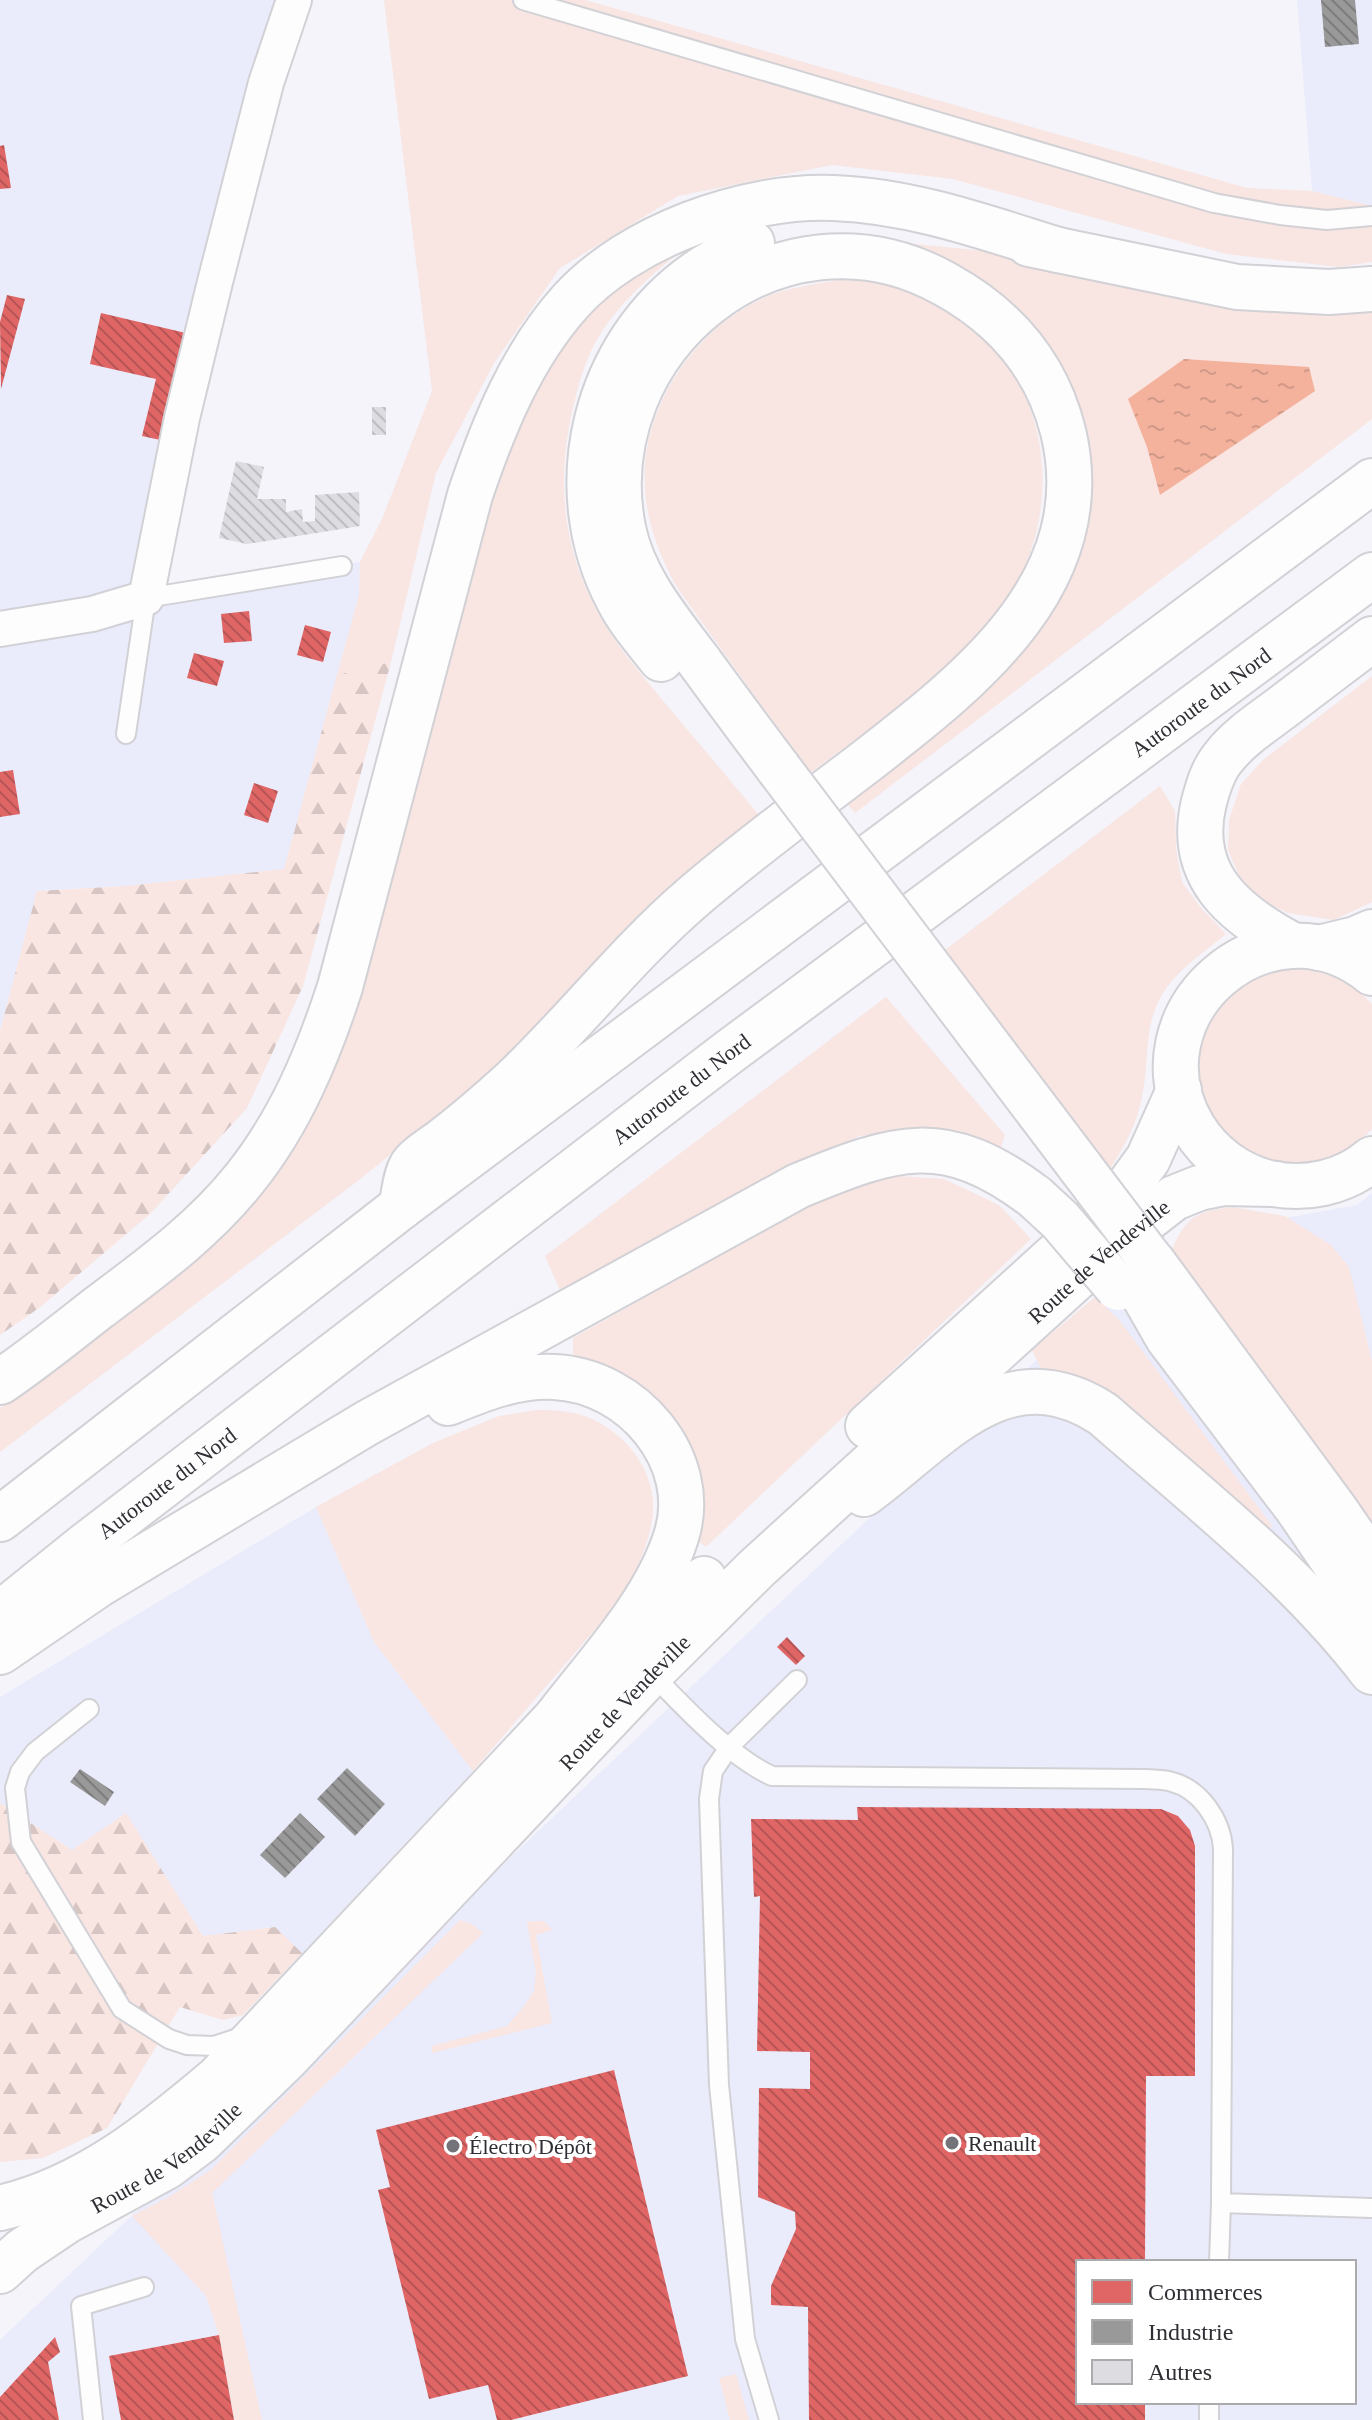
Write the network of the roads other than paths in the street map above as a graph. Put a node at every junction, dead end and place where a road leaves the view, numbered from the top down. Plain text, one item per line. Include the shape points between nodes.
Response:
1 (294, 0) edge
2 (523, 0) edge
3 (1372, 216) edge
4 (1058, 250) junction
5 (1372, 289) edge
6 (1372, 481) edge
7 (342, 566) dead end
8 (1372, 575) edge
9 (146, 598) junction
10 (0, 629) edge
11 (1372, 639) edge
12 (126, 734) dead end
13 (770, 777) junction
14 (1372, 932) edge
15 (1306, 947) junction
16 (1372, 973) edge
17 (1179, 1090) junction
18 (1372, 1159) edge
19 (1059, 1182) junction
20 (1276, 1184) junction
21 (401, 1207) junction
22 (1133, 1275) junction
23 (0, 1382) edge
24 (342, 1438) junction
25 (0, 1519) edge
26 (1372, 1563) edge
27 (757, 1568) junction
28 (0, 1614) edge
29 (1372, 1618) edge
30 (0, 1652) edge
31 (1372, 1672) edge
32 (651, 1673) junction
33 (797, 1680) dead end
34 (89, 1709) dead end
35 (556, 1718) junction
36 (730, 1746) junction
37 (266, 2030) junction
38 (180, 2111) junction
39 (0, 2179) edge
40 (1221, 2203) junction
41 (0, 2208) edge
42 (1372, 2208) edge
43 (1219, 2260) edge
44 (0, 2271) edge
45 (144, 2287) dead end
46 (93, 2420) edge
47 (769, 2420) edge

1 - 9 street via 266,83 215,282
2 - 3 lane via 1214,203 1327,220
4 - 5 main road via 1237,287
4 - 13 main road via 961,231 881,225 798,230 757,241 697,272 654,310 618,363 604,393 588,469 591,514 604,566 629,618
4 - 23 main road via 937,212 833,198 791,199 709,217 671,232 627,256 571,301 520,374 483,454 340,987 300,1090 275,1136 207,1220 164,1259
6 - 21 main road
7 - 9 lane
8 - 28 main road, Autoroute du Nord via 729,1052
9 - 10 street via 92,614
9 - 12 lane
11 - 15 main road via 1222,758 1201,815 1204,862 1231,905 1252,922
13 - 19 main road, bridge via 969,1038
13 - 21 main road via 652,598 634,562 620,503 624,437 653,364 679,330 722,292 760,272 800,260 871,256 927,274 984,309 1019,341 1046,381 1062,425 1068,467 1064,523 1045,580 1012,631 963,682 690,900 511,1082 411,1167
14 - 15 main road
15 - 16 main road via 1351,959
15 - 17 main road via 1269,949 1237,962 1211,982 1187,1017 1179,1041
17 - 20 main road via 1189,1120 1213,1152 1246,1175
17 - 35 main road, Route de Vendeville via 1148,1159 1121,1196
18 - 20 main road, Route de Vendeville via 1324,1183
19 - 22 main road, bridge
19 - 24 main road via 1009,1178 957,1155 925,1150 863,1159 798,1186
20 - 27 main road, Route de Vendeville via 1199,1188 1152,1213
21 - 25 main road
22 - 26 main road via 1334,1508
22 - 29 main road via 1168,1338 1297,1508
24 - 30 main road via 98,1585
24 - 35 main road via 381,1436 483,1389 517,1379 555,1377 608,1393 660,1435 676,1466 682,1497 677,1534 656,1584
27 - 31 main road via 985,1402 1024,1391 1065,1394 1103,1414 1243,1537 1306,1595
27 - 32 main road, Route de Vendeville
32 - 36 lane
32 - 44 main road, Route de Vendeville via 286,2059 201,2141 166,2167 65,2222
33 - 36 lane
34 - 37 lane via 35,1752 20,1772 15,1788 21,1842 122,2009 187,2045 214,2046
35 - 37 main road, Route de Vendeville
36 - 40 lane via 772,1776 1146,1779 1170,1781 1193,1793 1222,1833
36 - 47 lane via 713,1771 709,1799 719,2085 745,2339
37 - 38 main road, Route de Vendeville
38 - 39 main road via 80,2162
38 - 41 main road via 85,2178
40 - 42 lane
40 - 43 lane
45 - 46 lane via 81,2306

